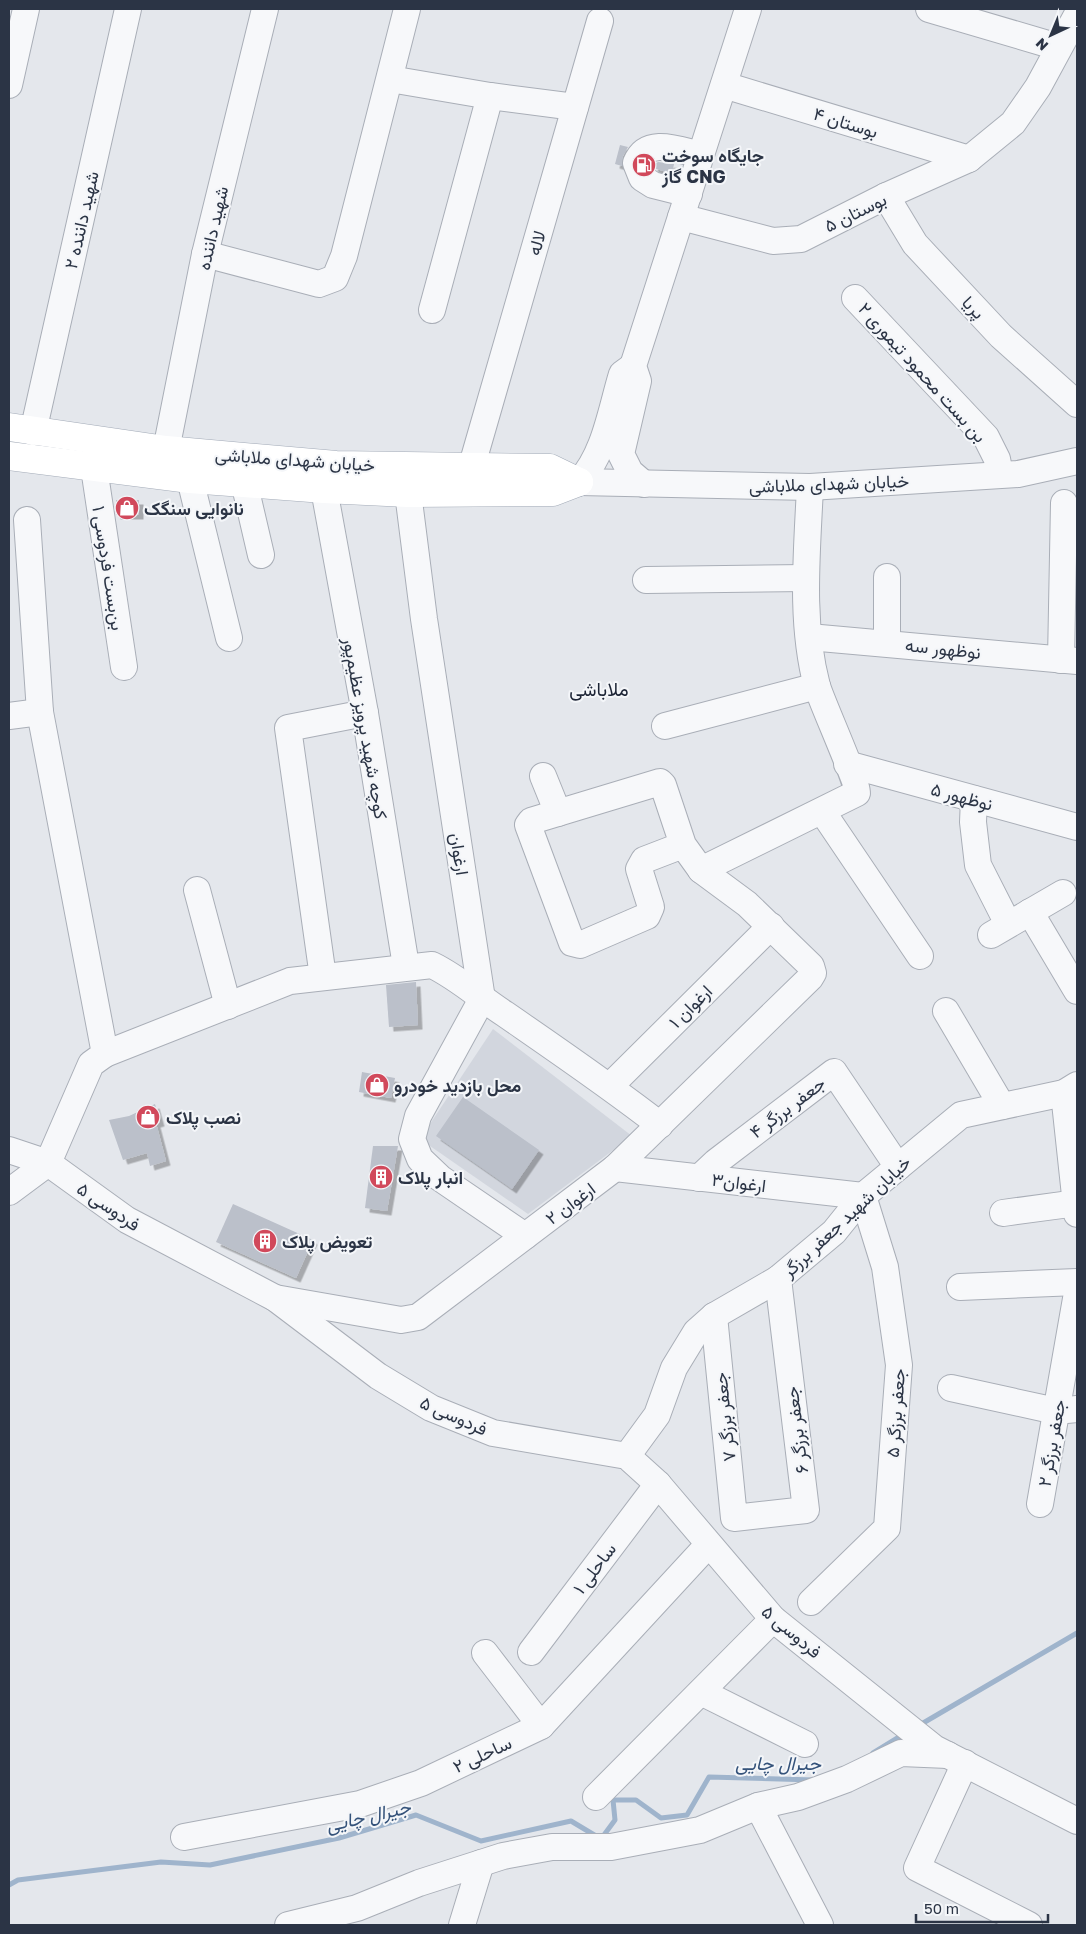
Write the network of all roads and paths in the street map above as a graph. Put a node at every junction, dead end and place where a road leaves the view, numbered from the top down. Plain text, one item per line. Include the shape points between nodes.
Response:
1 (26, 9) edge
2 (128, 9) edge
3 (265, 9) edge
4 (406, 9) edge
5 (748, 9) edge
6 (929, 9) edge
7 (1077, 15) edge
8 (600, 21) dead end
9 (1058, 47) junction
10 (390, 79) junction
11 (9, 85) edge
12 (724, 86) junction
13 (490, 96) junction
14 (575, 106) junction
15 (701, 155) junction
16 (969, 159) junction
17 (886, 196) junction
18 (685, 205) junction
19 (205, 254) junction
20 (855, 298) dead end
21 (432, 310) dead end
22 (633, 366) junction
23 (1077, 404) edge
24 (21, 429) edge
25 (166, 450) junction
26 (9, 456) edge
27 (1077, 461) edge
28 (472, 465) junction
29 (94, 468) junction
30 (1000, 474) junction
31 (190, 479) junction
32 (244, 482) junction
33 (579, 482) junction
34 (644, 484) junction
35 (810, 487) junction
36 (324, 489) junction
37 (408, 493) junction
38 (1064, 502) dead end
39 (27, 520) dead end
40 (261, 555) dead end
41 (887, 577) dead end
42 (806, 578) junction
43 (646, 580) dead end
44 (809, 637) junction
45 (229, 638) dead end
46 (887, 642) junction
47 (1069, 660) edge
48 (124, 667) dead end
49 (817, 686) junction
50 (40, 712) junction
51 (365, 713) junction
52 (9, 716) edge
53 (665, 726) dead end
54 (846, 764) junction
55 (543, 776) dead end
56 (974, 799) junction
57 (822, 811) junction
58 (558, 813) junction
59 (1077, 827) edge
60 (683, 845) junction
61 (701, 870) junction
62 (197, 890) dead end
63 (1063, 894) dead end
64 (1010, 924) junction
65 (771, 926) junction
66 (920, 956) dead end
67 (406, 966) junction
68 (323, 977) junction
69 (1077, 991) edge
70 (482, 998) junction
71 (228, 1006) junction
72 (946, 1011) dead end
73 (105, 1054) junction
74 (610, 1086) junction
75 (1070, 1089) edge
76 (1002, 1106) junction
77 (660, 1125) junction
78 (9, 1150) edge
79 (48, 1163) junction
80 (898, 1167) junction
81 (615, 1168) junction
82 (699, 1178) junction
83 (9, 1192) edge
84 (863, 1196) junction
85 (1077, 1203) edge
86 (1003, 1213) dead end
87 (1077, 1214) edge
88 (525, 1236) junction
89 (778, 1279) junction
90 (1077, 1282) edge
91 (960, 1287) dead end
92 (1077, 1293) edge
93 (274, 1298) junction
94 (714, 1316) junction
95 (951, 1388) dead end
96 (1067, 1410) edge
97 (627, 1456) junction
98 (658, 1484) junction
99 (1040, 1504) dead end
100 (734, 1518) joint
101 (708, 1545) junction
102 (812, 1602) dead end
103 (773, 1620) junction
104 (530, 1652) dead end
105 (485, 1653) dead end
106 (701, 1692) junction
107 (541, 1726) junction
108 (804, 1744) dead end
109 (949, 1755) junction
110 (596, 1797) dead end
111 (758, 1806) junction
112 (1077, 1822) edge
113 (184, 1837) dead end
114 (481, 1863) junction
115 (360, 1917) edge
116 (288, 1925) edge
117 (462, 1925) edge
118 (820, 1925) edge
119 (1029, 1925) edge

1 - 11 street
2 - 24 street, شهید داننده ۲
3 - 19 street, شهید داننده
4 - 10 street
5 - 12 street
6 - 9 street
7 - 9 street, بوستان ۵
8 - 14 street, لاله
9 - 16 street, بوستان ۵ via 1038,87 1013,123
10 - 13 street
10 - 19 street via 344,256 335,278 319,284
12 - 15 street
12 - 16 street, بوستان ۴
13 - 14 street
13 - 21 street
14 - 28 street, لاله
15 - 18 street
15 - 18 street, بوستان ۵ via 661,146 648,148 639,155 636,163 642,178
16 - 17 street, بوستان ۵
17 - 18 street, بوستان ۵ via 801,239 789,241 773,241
17 - 23 street, پریا via 916,244 1001,336
18 - 22 street
19 - 25 street, شهید داننده
20 - 30 street, بن بست محمود تیموری ۲ via 986,437 997,459
22 - 33 street via 622,374 596,457
22 - 34 street via 638,381 621,454 630,472
24 - 25 main road, خیابان شهدای ملاباشی
25 - 28 main road, خیابان شهدای ملاباشی via 336,465
26 - 29 main road, خیابان شهدای ملاباشی
27 - 30 street, خیابان شهدای ملاباشی via 1035,471
28 - 33 main road, خیابان شهدای ملاباشی via 550,468
29 - 31 main road, خیابان شهدای ملاباشی
29 - 48 street, بن‌بست فردوسی ۱
30 - 35 street, خیابان شهدای ملاباشی
31 - 32 main road, خیابان شهدای ملاباشی
31 - 45 street
32 - 36 main road, خیابان شهدای ملاباشی
32 - 40 street
33 - 34 street, خیابان شهدای ملاباشی
33 - 37 main road, خیابان شهدای ملاباشی via 553,492
34 - 35 street, خیابان شهدای ملاباشی
35 - 42 street
36 - 37 main road, خیابان شهدای ملاباشی
36 - 51 street, کوچه شهید پرویز عظیم‌پور
37 - 70 street, ارغوان
38 - 47 street
39 - 50 street
41 - 46 street
42 - 43 street
42 - 44 street
44 - 46 street, نوظهور سه
44 - 49 street
46 - 47 street, نوظهور سه
49 - 53 street
49 - 54 street
50 - 52 street
50 - 73 street
51 - 67 street, کوچه شهید پرویز عظیم‌پور
51 - 68 street via 288,728
54 - 56 street, نوظهور ۵
54 - 57 street via 858,788 856,793
55 - 58 street
56 - 59 street, نوظهور ۵
56 - 64 street via 978,865
57 - 61 street
57 - 66 street
58 - 60 street via 660,782
58 - 60 street via 531,821 528,829 572,943 576,945 647,916 651,907 639,869 641,864
60 - 61 street
61 - 65 street
62 - 71 street
63 - 64 street
64 - 69 street
65 - 74 street, ارغوان ۱
65 - 77 street, ارغوان ۲ via 811,966 813,973
67 - 68 street
67 - 70 street via 432,965 451,974
68 - 71 street via 290,981
70 - 74 street
70 - 88 street via 418,1116 412,1139 420,1159 440,1178
71 - 73 street
72 - 76 street
73 - 79 street via 91,1064
74 - 77 street
75 - 76 street, خیابان شهید جعفر برزگر
75 - 85 street
76 - 80 street, خیابان شهید جعفر برزگر via 961,1115
77 - 81 street, ارغوان ۲
78 - 79 street, فردوسی ۵
79 - 83 street
79 - 93 street, فردوسی ۵ via 127,1220
80 - 82 street, جعفر برزگر ۴ via 834,1072
80 - 84 street, خیابان شهید جعفر برزگر
81 - 82 street, ارغوان۳
81 - 88 street, ارغوان ۲
82 - 84 street, ارغوان۳
84 - 89 street, خیابان شهید جعفر برزگر via 834,1232
84 - 102 street, جعفر برزگر ۵ via 885,1267 900,1365 887,1528
85 - 86 street
85 - 87 street
88 - 93 street, ارغوان ۲ via 418,1317 401,1320
89 - 94 street, خیابان شهید جعفر برزگر
89 - 100 street, جعفر برزگر ۶ via 806,1510
90 - 91 street
92 - 96 street, جعفر برزگر ۲
93 - 97 street, فردوسی ۵ via 378,1376 431,1408 493,1433
94 - 97 street, خیابان شهید جعفر برزگر via 696,1332 674,1368 657,1415
94 - 100 street, جعفر برزگر ۷
95 - 96 street
96 - 99 street, جعفر برزگر ۲
97 - 98 street, فردوسی ۵
98 - 101 street, فردوسی ۵
98 - 104 street, ساحلی ۱
101 - 103 street, فردوسی ۵
101 - 107 street, ساحلی ۲
103 - 106 street
103 - 109 street, فردوسی ۵
105 - 107 street
106 - 108 street
106 - 110 street
107 - 113 street, ساحلی ۲ via 421,1783 360,1804
109 - 111 street via 901,1753 848,1779 798,1797
109 - 112 street
109 - 119 street via 917,1868
111 - 114 street via 700,1830 611,1847 552,1846
111 - 118 street
114 - 115 street via 419,1883
114 - 117 street
115 - 116 street

